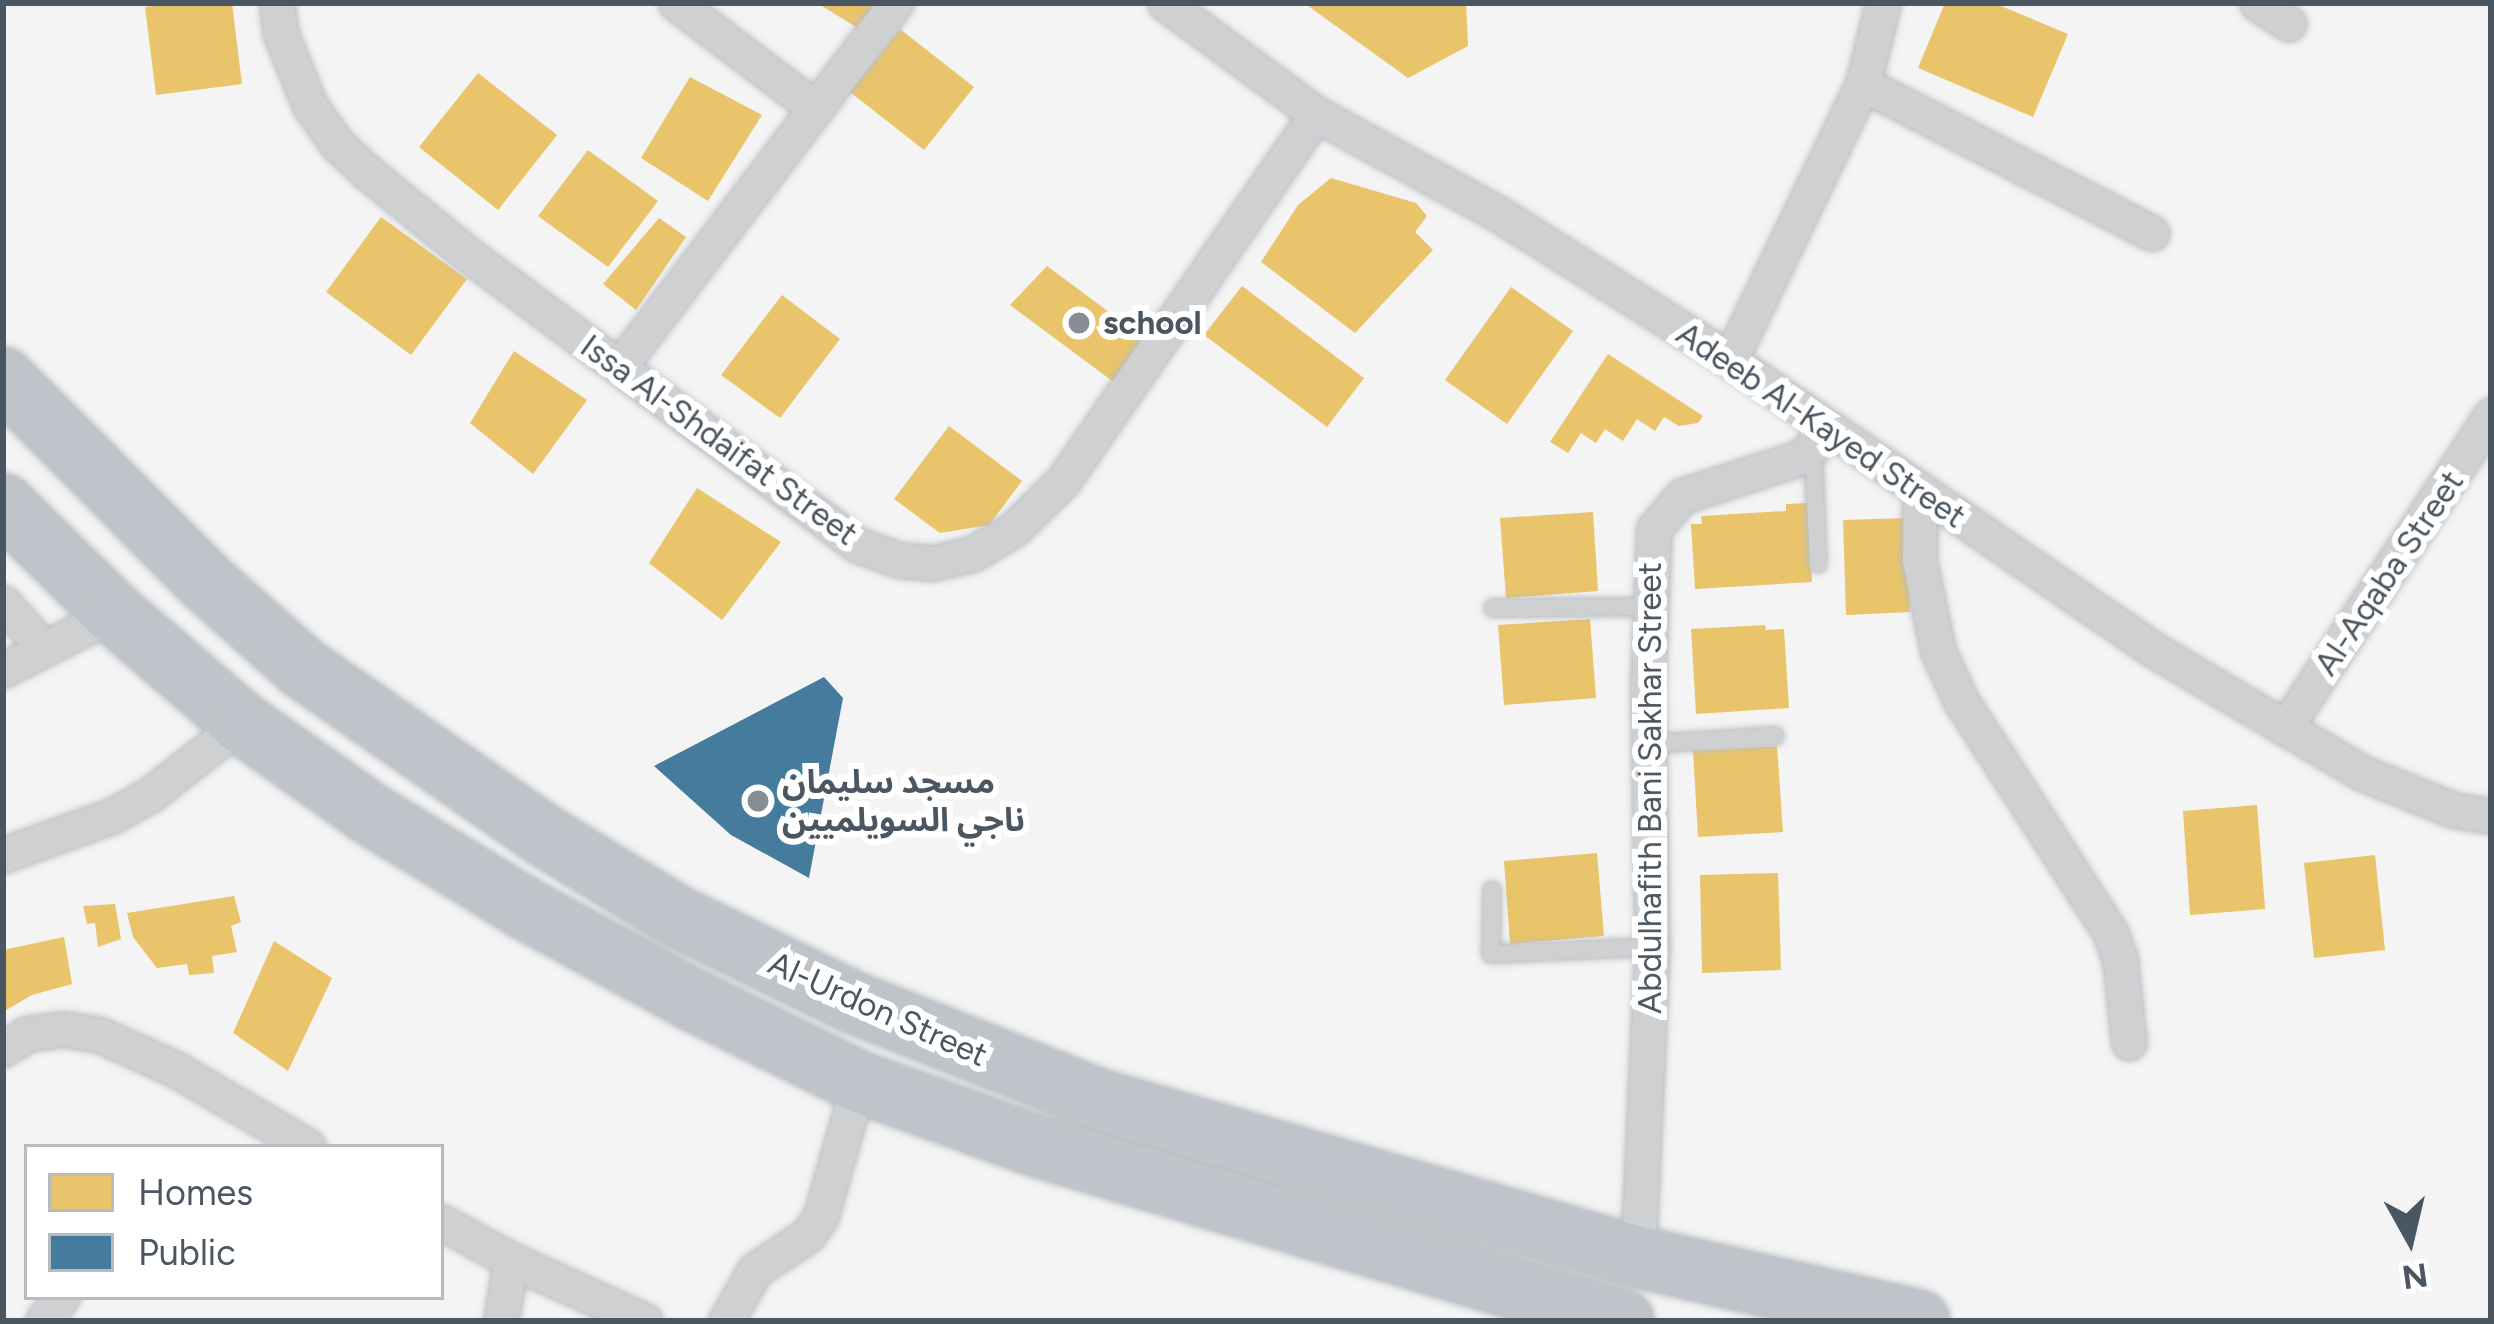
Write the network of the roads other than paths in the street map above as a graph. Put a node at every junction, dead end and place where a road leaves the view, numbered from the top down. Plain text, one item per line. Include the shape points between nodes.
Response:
1 (277, 3) edge
2 (676, 3) edge
3 (896, 3) edge
4 (1166, 3) edge
5 (1882, 3) edge
6 (2257, 3) edge
7 (2289, 24) dead end
8 (1863, 84) junction
9 (815, 108) junction
10 (1316, 114) junction
11 (2152, 233) dead end
12 (1730, 360) junction
13 (620, 366) junction
14 (3, 378) edge
15 (2491, 415) edge
16 (1816, 435) junction
17 (2482, 448) edge
18 (1920, 494) junction
19 (3, 504) edge
20 (1818, 564) dead end
21 (3, 603) edge
22 (1649, 607) junction
23 (1493, 608) dead end
24 (114, 613) junction
25 (44, 648) junction
26 (3, 670) edge
27 (242, 723) junction
28 (2284, 728) junction
29 (1775, 736) dead end
30 (1651, 744) junction
31 (2491, 816) edge
32 (3, 855) edge
33 (1492, 890) dead end
34 (1652, 947) junction
35 (2129, 1043) dead end
36 (3, 1048) edge
37 (859, 1082) junction
38 (303, 1144) edge
39 (444, 1224) edge
40 (1639, 1257) junction
41 (511, 1260) junction
42 (501, 1321) edge
43 (645, 1321) edge
44 (726, 1321) edge
45 (1623, 1321) edge
46 (1919, 1321) edge

1 - 13 street, Issa Al-Shdaifat Street via 292,67 337,144 466,253
2 - 9 street
3 - 9 street
4 - 10 street, Adeeb Al-Kayed Street
5 - 8 street
6 - 7 street
8 - 11 street
8 - 12 street
9 - 13 street
10 - 12 street, Adeeb Al-Kayed Street via 1497,213
10 - 13 street, Issa Al-Shdaifat Street via 1063,481 1014,529 972,554 933,563 858,545
12 - 16 street, Adeeb Al-Kayed Street
14 - 40 highway, Al-Urdon Street via 303,668 676,916 852,1002 1100,1100
15 - 17 street, Al-Aqaba Street
16 - 18 street, Adeeb Al-Kayed Street
16 - 20 lane
16 - 22 street, Abdulhafith Bani Sakhar Street via 1779,468 1717,481 1664,511 1654,529
17 - 28 street, Al-Aqaba Street
18 - 28 street, Adeeb Al-Kayed Street
18 - 35 street via 1919,560 1938,650 1984,738 2110,932
19 - 24 highway, Al-Urdon Street
21 - 25 street
22 - 23 lane
22 - 30 street, Abdulhafith Bani Sakhar Street
24 - 25 street
24 - 27 highway, Al-Urdon Street
25 - 26 street
27 - 32 street via 114,815
27 - 37 highway, Al-Urdon Street via 528,910
28 - 31 street, Adeeb Al-Kayed Street via 2408,794
29 - 30 lane
30 - 34 street, Abdulhafith Bani Sakhar Street
33 - 34 lane via 1491,954
34 - 40 street, Abdulhafith Bani Sakhar Street
36 - 38 street via 45,1031 100,1035 178,1070
37 - 44 street via 821,1216 808,1235 755,1270
37 - 45 highway, Al-Urdon Street via 1173,1190
39 - 41 street
40 - 46 highway, Al-Urdon Street
41 - 42 street
41 - 43 street

